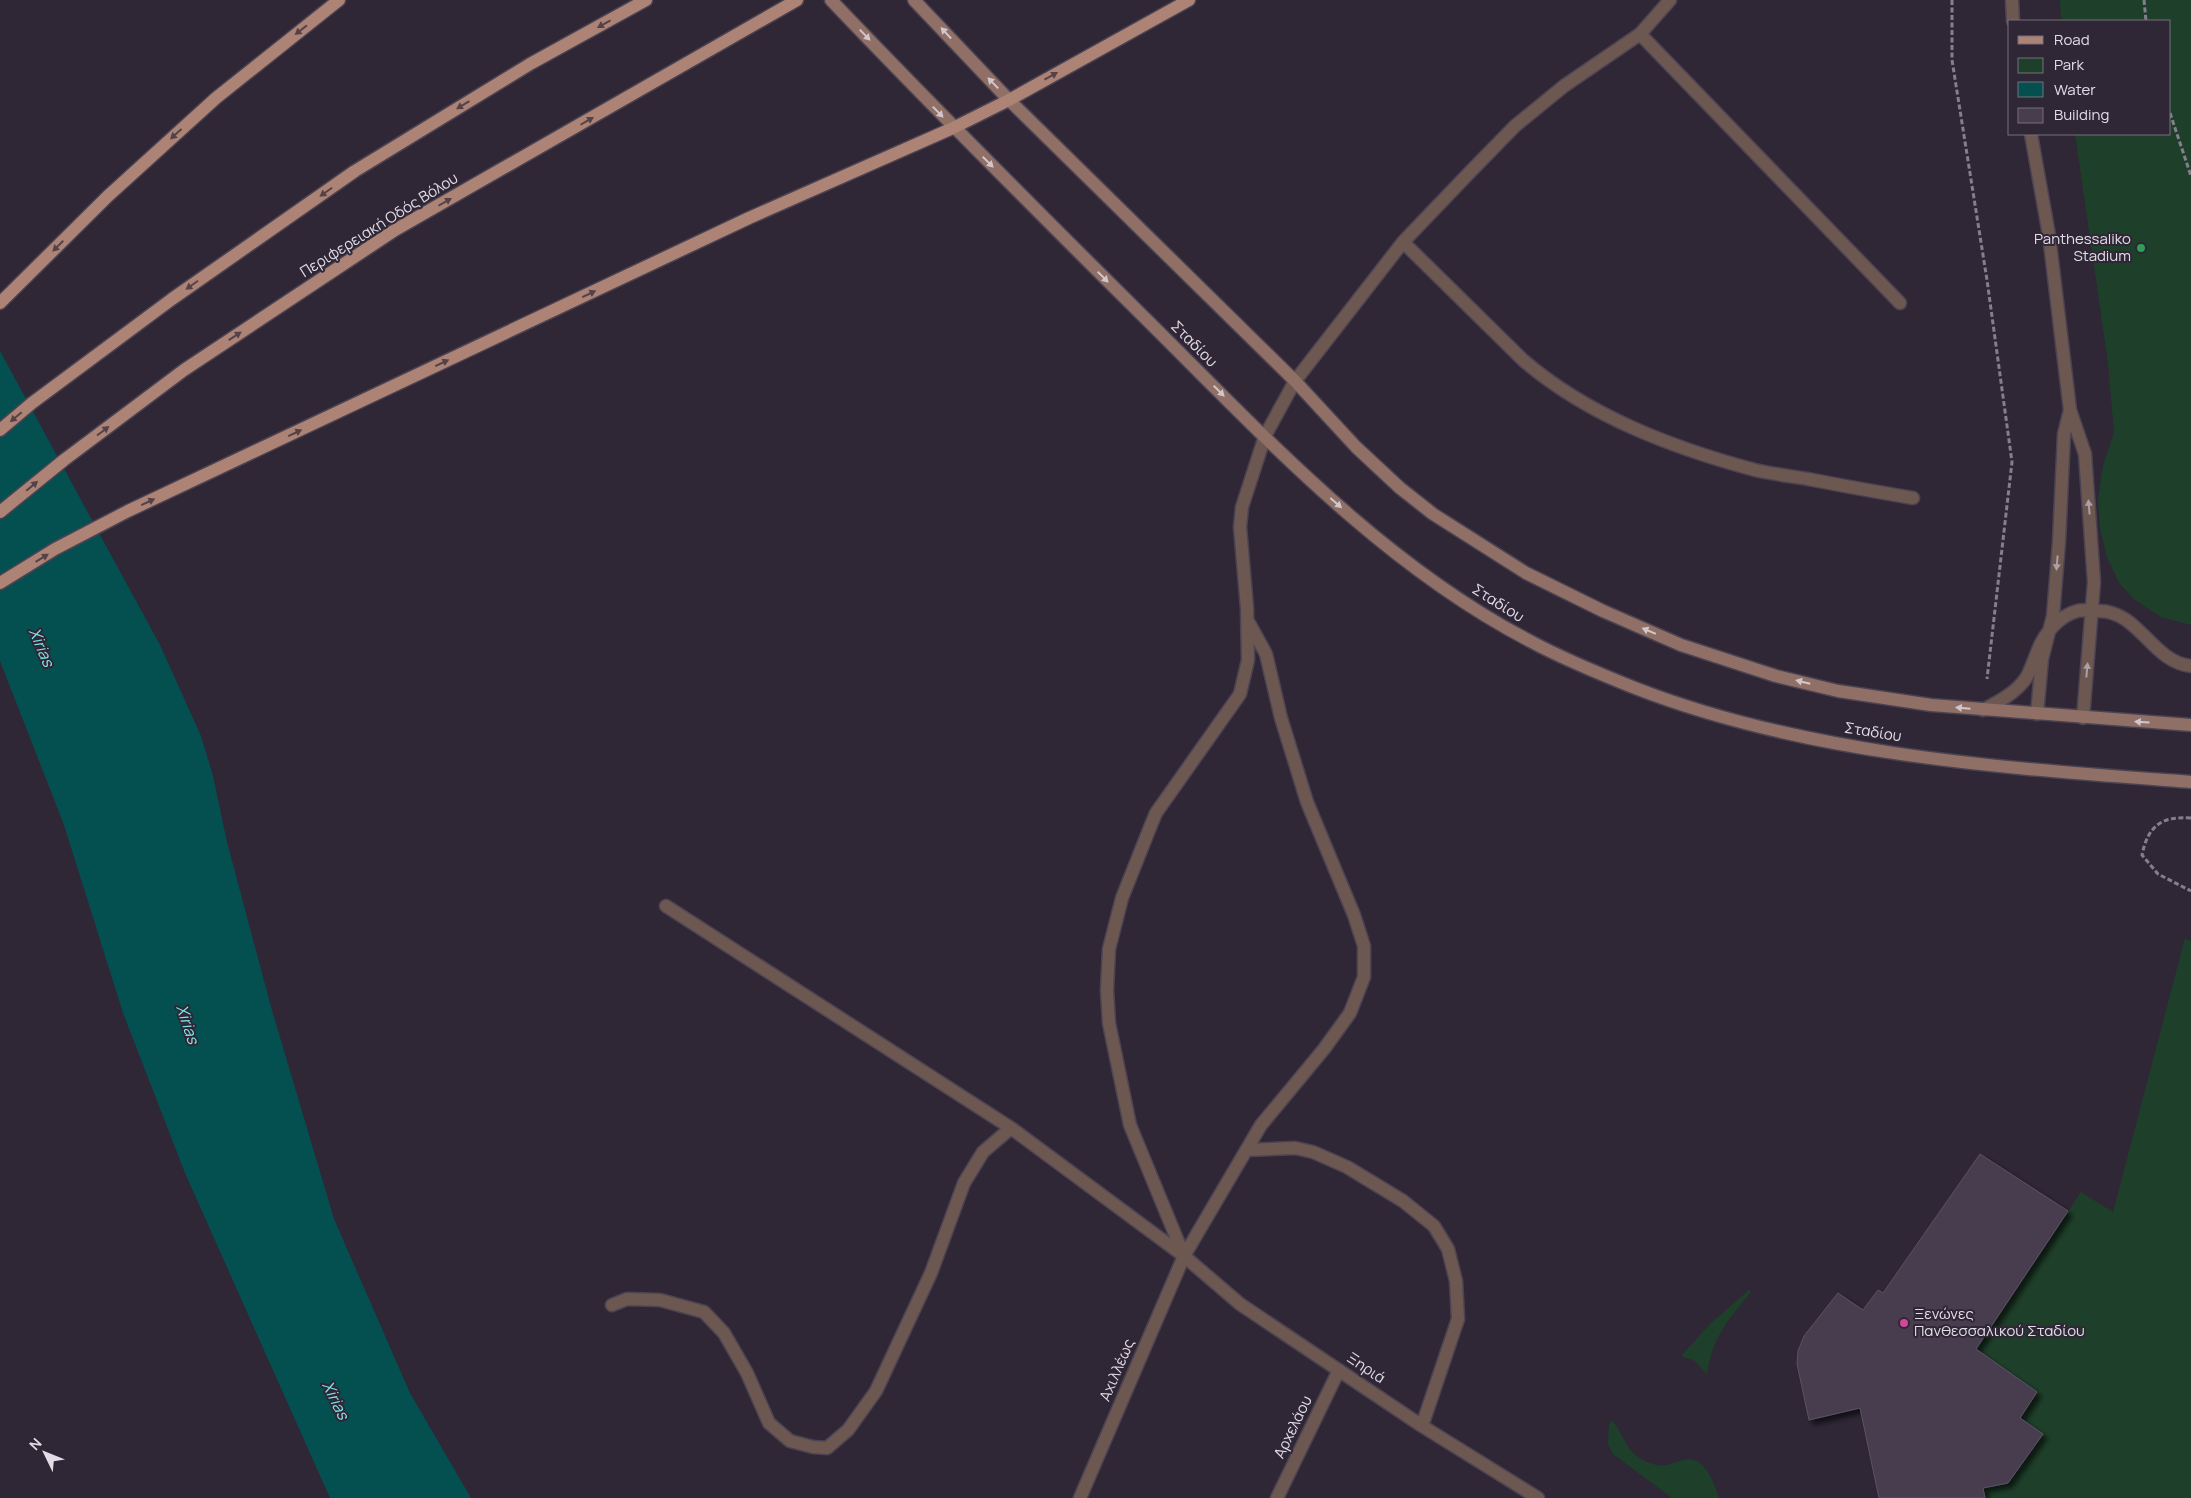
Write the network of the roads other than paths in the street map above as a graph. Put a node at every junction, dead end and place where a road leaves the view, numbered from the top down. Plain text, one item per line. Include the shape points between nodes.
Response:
1 (339, 0) edge
2 (646, 0) edge
3 (797, 0) edge
4 (831, 0) edge
5 (914, 0) edge
6 (1189, 0) edge
7 (1670, 0) edge
8 (2012, 0) edge
9 (2013, 20) edge
10 (1640, 34) junction
11 (1008, 100) junction
12 (953, 128) junction
13 (2031, 135) edge
14 (1403, 242) junction
15 (1, 303) edge
16 (1900, 303) dead end
17 (1295, 381) junction
18 (2070, 410) junction
19 (0, 430) edge
20 (1265, 436) junction
21 (1912, 498) dead end
22 (0, 512) edge
23 (0, 583) edge
24 (2092, 611) junction
25 (1248, 620) junction
26 (2050, 629) junction
27 (2191, 666) edge
28 (1983, 710) junction
29 (2038, 714) junction
30 (2083, 718) junction
31 (2191, 725) edge
32 (2191, 782) edge
33 (666, 906) dead end
34 (1010, 1128) junction
35 (1247, 1150) junction
36 (1184, 1256) junction
37 (612, 1304) dead end
38 (1339, 1370) junction
39 (1422, 1426) junction
40 (1080, 1498) edge
41 (1277, 1498) edge
42 (1538, 1498) edge

1 -> 15 main road via 216,98 108,196
2 -> 19 main road via 530,64 355,171 172,299
22 -> 3 main road, Περιφερειακή Οδός Βόλου via 184,370 396,230
4 -> 12 main road, Σταδίου
11 -> 5 main road
11 -> 6 main road
7 - 10 street
8 - 9 street
10 - 14 street via 1564,86 1516,126
10 - 16 street
11 - 12 main road
11 - 17 main road
12 -> 20 main road, Σταδίου
23 -> 12 main road via 104,524 740,222
13 - 18 street via 2049,235
14 - 17 street
14 - 21 street via 1523,360 1544,378 1591,408 1686,448 1756,470
17 - 20 street
28 -> 17 main road via 1838,691 1776,676 1682,645 1603,611 1526,573 1433,514 1356,446
24 -> 18 street via 2094,582 2085,454
18 -> 26 street via 2064,434 2059,542
20 - 25 street via 1246,492 1240,527
20 -> 32 main road, Σταδίου via 1336,503 1425,575 1529,641 1637,689 1716,714 1819,740 2050,772
24 - 26 street via 2078,611
24 - 27 street via 2120,616 2160,652 2181,665
30 -> 24 street
25 - 35 street, Αχιλλέως via 1266,654 1281,718 1307,802 1354,916 1364,946 1365,969 1350,1013 1267,1117
25 - 36 street via 1248,660 1240,694 1154,819 1122,898 1108,958 1109,1024 1130,1125
26 - 28 street via 2026,678 2007,697
26 - 29 street via 2042,659
28 - 29 main road
29 - 30 main road
31 -> 30 main road
33 - 34 street, Ξηριά
34 - 36 street, Ξηριά
34 - 37 street via 984,1152 964,1182 931,1273 876,1391 848,1430 828,1448 790,1441 769,1423 747,1373 724,1333 704,1312 660,1300 627,1299
35 - 36 street, Αχιλλέως
35 - 39 street via 1295,1148 1313,1152 1347,1166 1403,1200 1434,1226 1448,1249 1456,1281 1458,1320
36 - 38 street, Ξηριά via 1240,1304
36 - 40 street, Αχιλλέως
38 - 39 street, Ξηριά
38 - 41 street, Αρχελάου
39 - 42 street, Ξηριά

